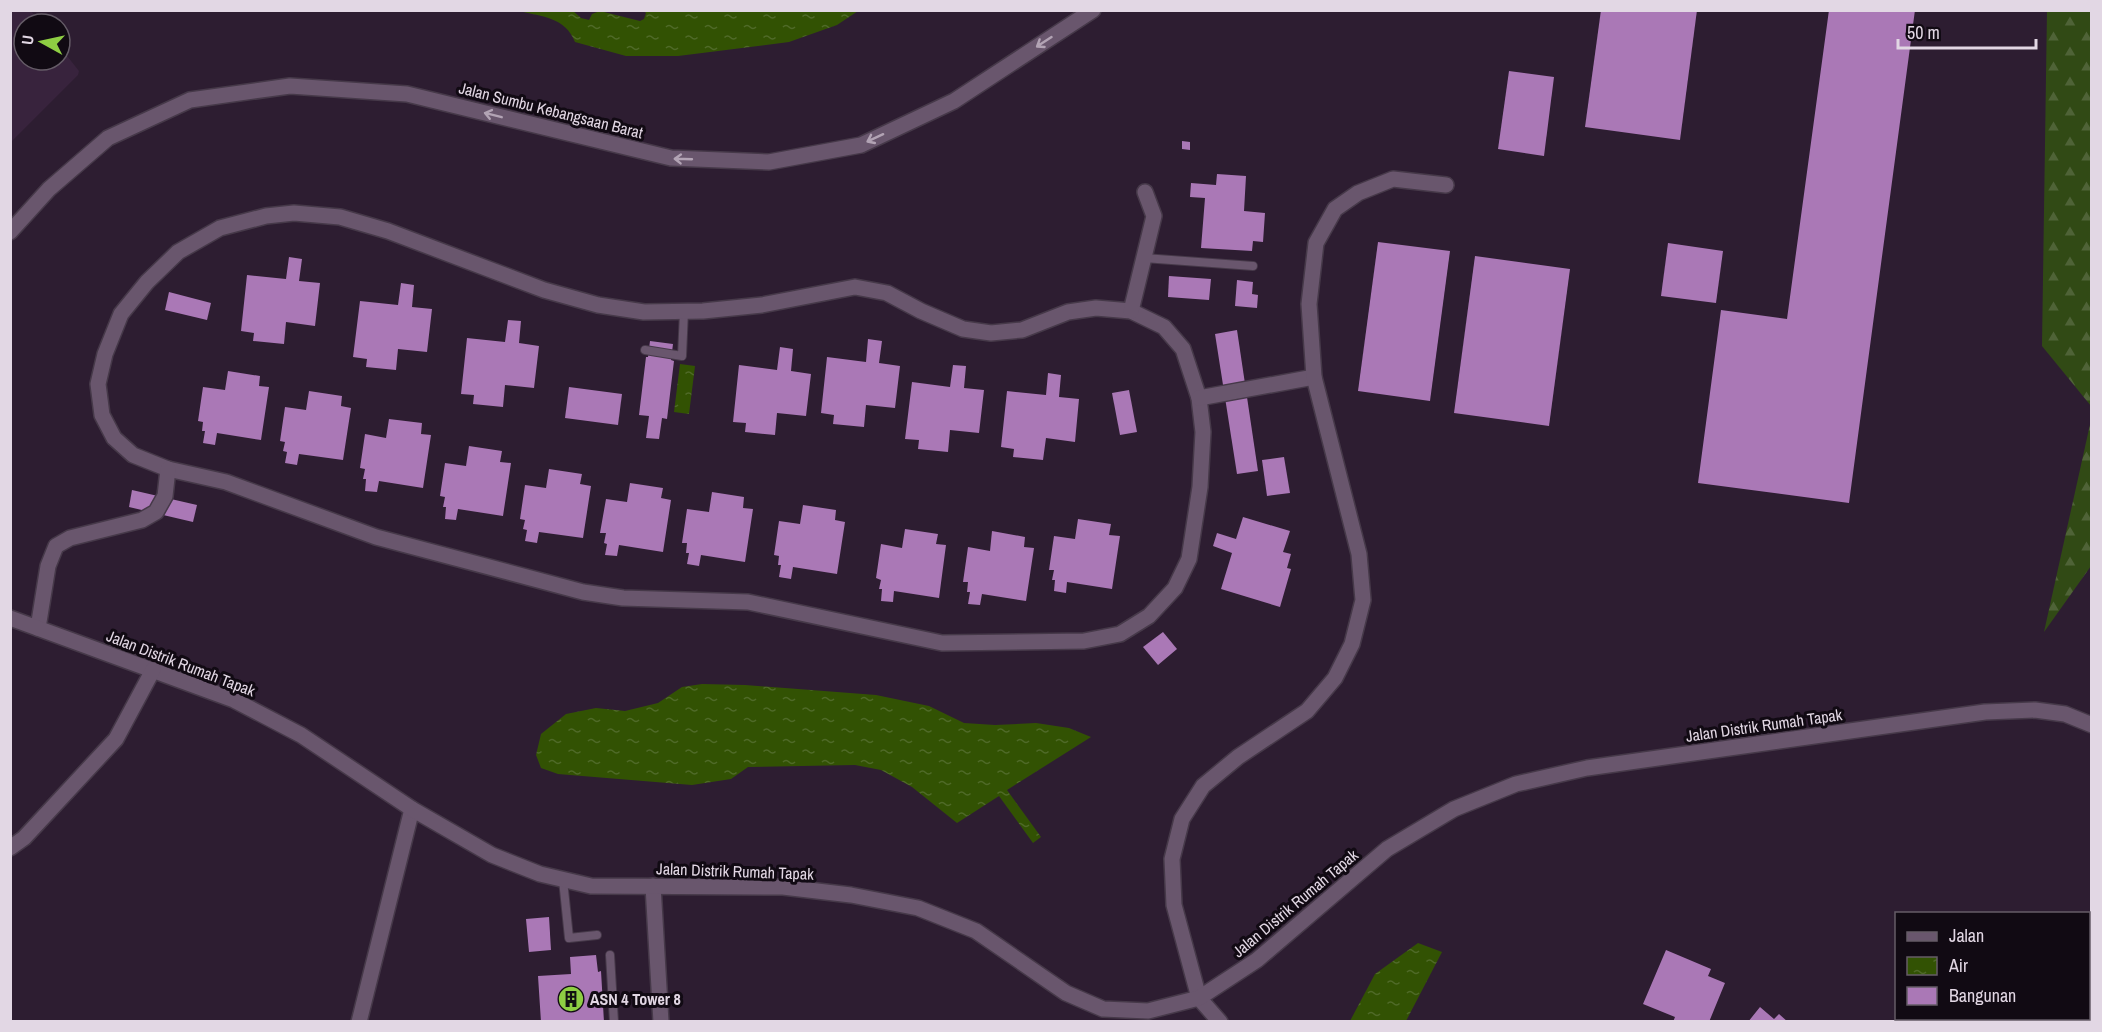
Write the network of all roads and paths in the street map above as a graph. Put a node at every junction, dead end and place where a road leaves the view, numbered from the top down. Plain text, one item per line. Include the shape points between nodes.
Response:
1 (1093, 10) edge
2 (1446, 185) dead end
3 (1145, 192) dead end
4 (10, 232) edge
5 (1144, 258) junction
6 (1253, 266) dead end
7 (684, 311) junction
8 (1131, 311) junction
9 (645, 350) dead end
10 (1314, 378) junction
11 (1199, 398) junction
12 (168, 469) junction
13 (10, 618) edge
14 (38, 628) junction
15 (153, 670) junction
16 (2091, 725) edge
17 (412, 808) junction
18 (10, 848) edge
19 (563, 880) junction
20 (653, 886) junction
21 (597, 935) dead end
22 (610, 955) dead end
23 (1199, 998) junction
24 (359, 1022) edge
25 (614, 1022) edge
26 (661, 1022) edge
27 (1220, 1022) edge

1 -> 4 street, Jalan Sumbu Kebangsaan Barat via 954,101 861,145 769,162 671,158 406,93 290,86 190,100 108,138 49,189
2 - 10 street via 1393,179 1358,193 1335,208 1316,243 1309,304
3 - 5 street via 1154,216
5 - 6 lane
5 - 8 street
7 - 8 street via 762,304 855,287 887,293 963,329 992,333 1022,330 1068,312 1096,308
7 - 9 lane via 682,356
7 - 12 street via 644,312 598,305 544,290 340,217 294,213 220,228 178,252 121,314 98,384 102,415 114,438 133,456
8 - 11 street via 1164,327 1183,349
10 - 11 street
10 - 23 street via 1359,554 1363,600 1352,644 1335,678 1307,711 1238,757 1203,786 1182,819 1172,859 1174,905
11 - 12 street via 1203,432 1200,487 1189,559 1176,588 1149,616 1120,634 1084,641 942,643 748,602 623,598 583,592 376,537 226,482
12 - 14 street via 165,496 156,512 142,520 70,538 56,546 48,566
13 - 14 street, Jalan Distrik Rumah Tapak
14 - 15 street, Jalan Distrik Rumah Tapak
15 - 17 street, Jalan Distrik Rumah Tapak via 244,705 301,735
15 - 18 street via 116,739 24,838
16 - 23 street, Jalan Distrik Rumah Tapak via 2065,714 1986,711 1587,768 1516,784 1454,809 1387,849 1257,960
17 - 19 street, Jalan Distrik Rumah Tapak via 492,855
17 - 24 street
19 - 20 street, Jalan Distrik Rumah Tapak via 591,886
19 - 21 lane via 569,938
20 - 23 street, Jalan Distrik Rumah Tapak via 783,887 851,894 918,908 976,931 1066,993 1103,1009 1148,1011
20 - 26 street
22 - 25 lane
23 - 27 street

